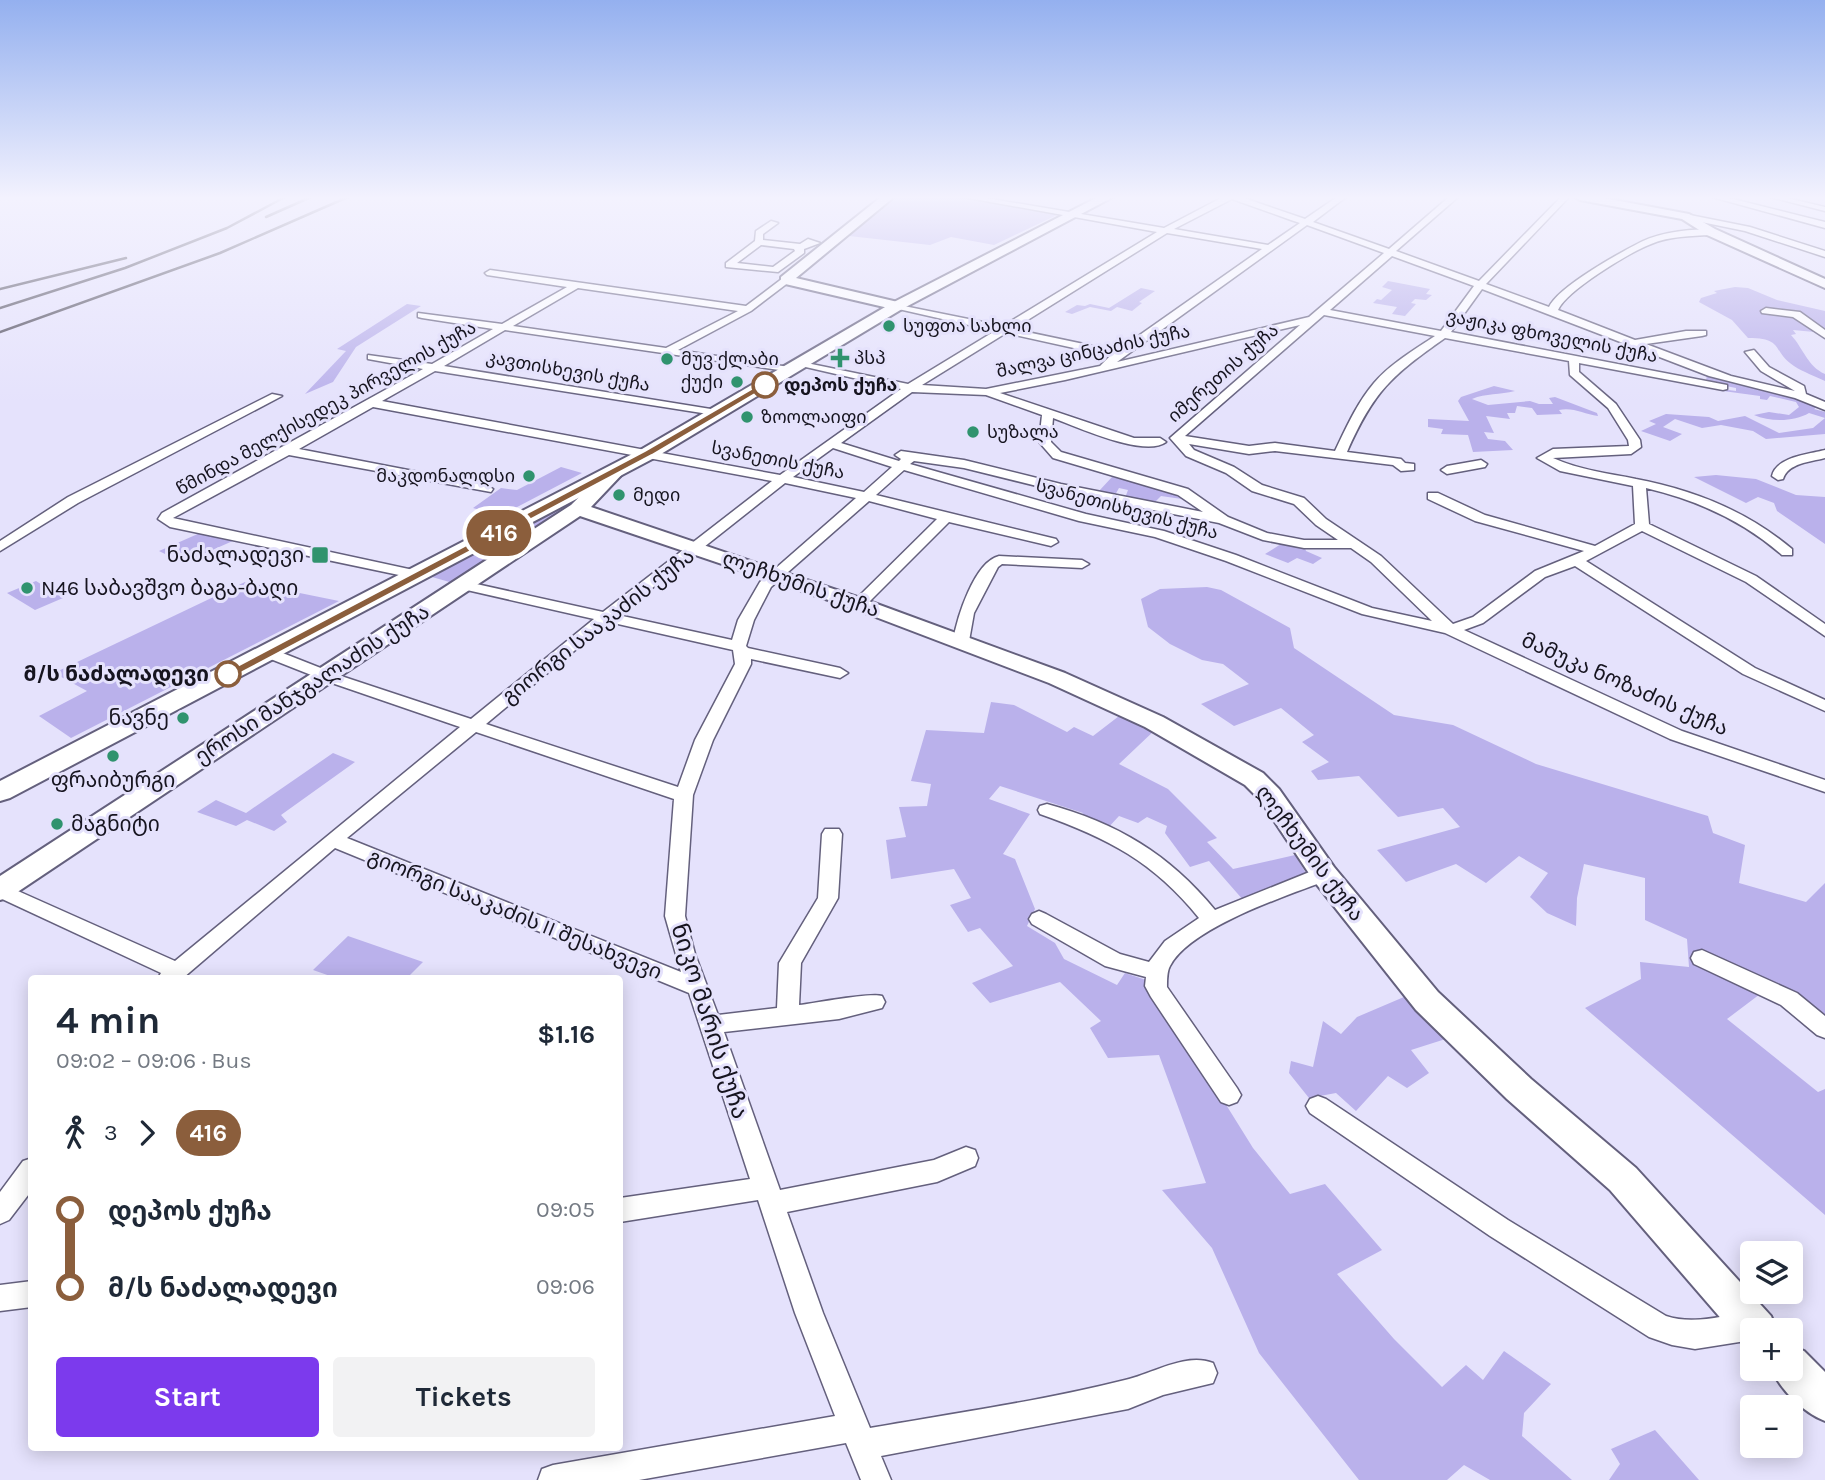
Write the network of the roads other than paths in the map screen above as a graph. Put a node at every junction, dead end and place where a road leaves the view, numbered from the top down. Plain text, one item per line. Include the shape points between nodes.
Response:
1 (737, 266) edge
2 (755, 266) edge
3 (780, 266) edge
4 (803, 266) edge
5 (973, 266) edge
6 (1109, 266) edge
7 (1245, 266) edge
8 (1371, 266) edge
9 (1427, 266) edge
10 (1498, 266) edge
11 (1608, 266) edge
12 (1786, 266) edge
13 (752, 268) junction
14 (490, 273) dead end
15 (786, 280) junction
16 (1825, 284) edge
17 (577, 285) junction
18 (1480, 285) junction
19 (897, 306) junction
20 (748, 309) junction
21 (1321, 311) junction
22 (1766, 311) dead end
23 (1552, 312) junction
24 (422, 315) dead end
25 (1310, 320) junction
26 (506, 327) junction
27 (1007, 330) junction
28 (1445, 333) junction
29 (1702, 334) dead end
30 (1825, 335) edge
31 (1636, 343) junction
32 (669, 351) junction
33 (1750, 352) dead end
34 (1119, 355) junction
35 (372, 357) dead end
36 (1574, 359) junction
37 (795, 366) junction
38 (436, 367) junction
39 (1100, 369) junction
40 (910, 387) junction
41 (1736, 389) dead end
42 (986, 392) junction
43 (1798, 396) junction
44 (276, 397) dead end
45 (371, 403) junction
46 (1825, 407) edge
47 (717, 414) junction
48 (1048, 414) junction
49 (1175, 438) junction
50 (1160, 442) dead end
51 (832, 444) junction
52 (287, 452) junction
53 (649, 453) junction
54 (1340, 454) junction
55 (1825, 454) edge
56 (907, 462) junction
57 (1481, 464) dead end
58 (1410, 467) dead end
59 (618, 469) junction
60 (1447, 470) dead end
61 (1778, 476) dead end
62 (782, 478) junction
63 (1639, 483) junction
64 (485, 489) dead end
65 (864, 496) junction
66 (1433, 496) dead end
67 (578, 509) junction
68 (948, 516) junction
69 (1223, 520) junction
70 (1642, 526) junction
71 (1051, 542) dead end
72 (1351, 544) junction
73 (0, 547) edge
74 (696, 548) junction
75 (1595, 550) junction
76 (1787, 552) dead end
77 (1576, 561) junction
78 (1082, 564) dead end
79 (418, 575) junction
80 (775, 575) junction
81 (463, 584) junction
82 (859, 604) junction
83 (607, 616) junction
84 (1450, 630) junction
85 (1825, 631) edge
86 (961, 641) junction
87 (741, 649) junction
88 (269, 653) junction
89 (840, 673) dead end
90 (324, 675) junction
91 (1825, 706) edge
92 (473, 725) junction
93 (1825, 786) edge
94 (0, 792) edge
95 (684, 796) junction
96 (1047, 810) dead end
97 (832, 834) dead end
98 (333, 840) junction
99 (1324, 874) junction
100 (0, 890) edge
101 (1039, 919) dead end
102 (1212, 920) junction
103 (1702, 958) dead end
104 (1156, 972) junction
105 (172, 975) edge
106 (698, 988) junction
107 (874, 1002) dead end
108 (788, 1015) junction
109 (710, 1025) junction
110 (1825, 1029) edge
111 (1228, 1095) dead end
112 (1318, 1106) dead end
113 (966, 1158) dead end
114 (28, 1174) edge
115 (767, 1196) junction
116 (623, 1210) edge
117 (0, 1212) edge
118 (28, 1294) edge
119 (0, 1298) edge
120 (1746, 1318) edge
121 (1740, 1330) edge
122 (1203, 1373) dead end
123 (1803, 1378) edge
124 (1825, 1401) edge
125 (858, 1435) junction
126 (553, 1480) edge
127 (876, 1480) edge

1 - 13 street
2 - 13 street
3 - 13 street via 775,270
4 - 15 street
5 - 19 main road
6 - 27 street, გიორგი სააკაძის ქუჩა
7 - 34 street
8 - 21 street, იმერეთის ქუჩა
9 - 18 street
10 - 18 street
11 - 23 street via 1564,293
12 - 16 street
14 - 17 street
15 - 19 street
15 - 20 street
17 - 20 street
17 - 26 street, წმინდა მელქისედეკ პირველის ქუჩა
18 - 23 street
18 - 28 street
19 - 27 street
19 - 37 main road
20 - 32 street
21 - 25 street, იმერეთის ქუჩა
21 - 28 street, ვაჟიკა ფხოველის ქუჩა
22 - 30 street via 1796,314
23 - 31 street
24 - 26 street
25 - 39 street, შალვა ცინცაძის ქუჩა
25 - 49 street, იმერეთის ქუჩა
26 - 32 street
26 - 38 street, წმინდა მელქისედეკ პირველის ქუჩა
27 - 34 street
27 - 40 street, გიორგი სააკაძის ქუჩა
28 - 36 street, ვაჟიკა ფხოველის ქუჩა
28 - 54 street via 1378,386
29 - 31 street via 1680,332 1671,338
31 - 43 street via 1717,376
32 - 37 street
33 - 43 street via 1765,369 1800,388 1803,393
34 - 39 street
35 - 38 street, კავთისხევის ქუჩა
36 - 41 street, ვაჟიკა ფხოველის ქუჩა
36 - 63 street via 1574,373 1612,406 1635,447 1553,453 1543,458 1564,468
37 - 40 street, შალვა ცინცაძის ქუჩა
37 - 47 main road
38 - 45 street, წმინდა მელქისედეკ პირველის ქუჩა
38 - 47 street, კავთისხევის ქუჩა
39 - 42 street, შალვა ცინცაძის ქუჩა
40 - 42 street, შალვა ცინცაძის ქუჩა
40 - 51 street, გიორგი სააკაძის ქუჩა
42 - 48 street
43 - 46 street
44 - 73 street via 73,500
45 - 52 street, წმინდა მელქისედეკ პირველის ქუჩა
45 - 53 street, სვანეთის ქუჩა
47 - 53 main road
48 - 50 street via 1133,442
48 - 69 street via 1043,436 1047,449 1183,492
49 - 54 street via 1240,449 1275,447
49 - 72 street via 1190,453 1257,488 1299,501
51 - 56 street, სვანეთისხევის ქუჩა
51 - 62 street, გიორგი სააკაძის ქუჩა
52 - 64 street
52 - 79 street, წმინდა მელქისედეკ პირველის ქუჩა via 165,519
53 - 59 main road
53 - 62 street, სვანეთის ქუჩა
54 - 58 street
55 - 61 street via 1785,466
56 - 65 street, ნიკო მარის ქუჩა
56 - 69 street via 964,464
56 - 84 street, სვანეთისხევის ქუჩა via 1084,518 1158,534 1358,608
57 - 60 street
59 - 67 street, ეროსი მანჯგალაძის ქუჩა
59 - 79 main road
62 - 65 street, სვანეთის ქუჩა
62 - 74 street, გიორგი სააკაძის ქუჩა
63 - 70 street
63 - 76 street via 1709,504 1766,534
65 - 68 street, სვანეთის ქუჩა
65 - 80 street, ნიკო მარის ქუჩა
66 - 75 street via 1480,518
67 - 74 street, ლეჩხუმის ქუჩა
67 - 81 street, ეროსი მანჯგალაძის ქუჩა
68 - 71 street, სვანეთის ქუჩა
68 - 82 street
69 - 72 street via 1282,541
70 - 75 street
70 - 85 street via 1751,579
72 - 84 street via 1376,559
74 - 80 street, ლეჩხუმის ქუჩა
74 - 83 street, გიორგი სააკაძის ქუჩა
75 - 77 street
77 - 84 street via 1540,574 1478,620
77 - 91 street via 1749,671
78 - 86 street via 999,560 965,613
79 - 88 main road
80 - 82 street, ლეჩხუმის ქუჩა
80 - 87 street, ნიკო მარის ქუჩა via 755,600
81 - 83 street
81 - 90 street, ეროსი მანჯგალაძის ქუჩა
82 - 86 street, ლეჩხუმის ქუჩა
83 - 87 street
83 - 92 street, გიორგი სააკაძის ქუჩა
84 - 93 street, მამუკა ნოზაძის ქუჩა via 1676,735
86 - 99 street, ლეჩხუმის ქუჩა via 1154,722 1254,779
87 - 89 street
87 - 95 street, ნიკო მარის ქუჩა via 743,664 704,740
88 - 90 street
88 - 94 main road
90 - 92 street
90 - 100 street, ეროსი მანჯგალაძის ქუჩა
92 - 95 street
92 - 98 street, გიორგი სააკაძის ქუჩა
95 - 106 street, ნიკო მარის ქუჩა via 675,916
96 - 102 street via 1078,820 1150,858 1168,871
97 - 108 street via 828,898 790,963
98 - 105 street, გიორგი სააკაძის ქუჩა
98 - 106 street, გიორგი სააკაძის II შესახვევი
99 - 102 street
99 - 120 street, ლეჩხუმის ქუჩა via 1427,1001 1623,1179
100 - 105 street
101 - 104 street via 1113,961
102 - 104 street via 1177,942
103 - 110 street via 1789,999
104 - 111 street via 1163,998
106 - 109 street, ნიკო მარის ქუჩა
107 - 108 street
108 - 109 street
109 - 115 street, ნიკო მარის ქუჩა
112 - 121 street via 1499,1228 1659,1327 1681,1336
113 - 115 street via 936,1171
114 - 117 street
115 - 116 street
115 - 125 street, ნიკო მარის ქუჩა
118 - 119 street
122 - 125 street via 1038,1413
123 - 124 street
125 - 126 street
125 - 127 street, ნიკო მარის ქუჩა

